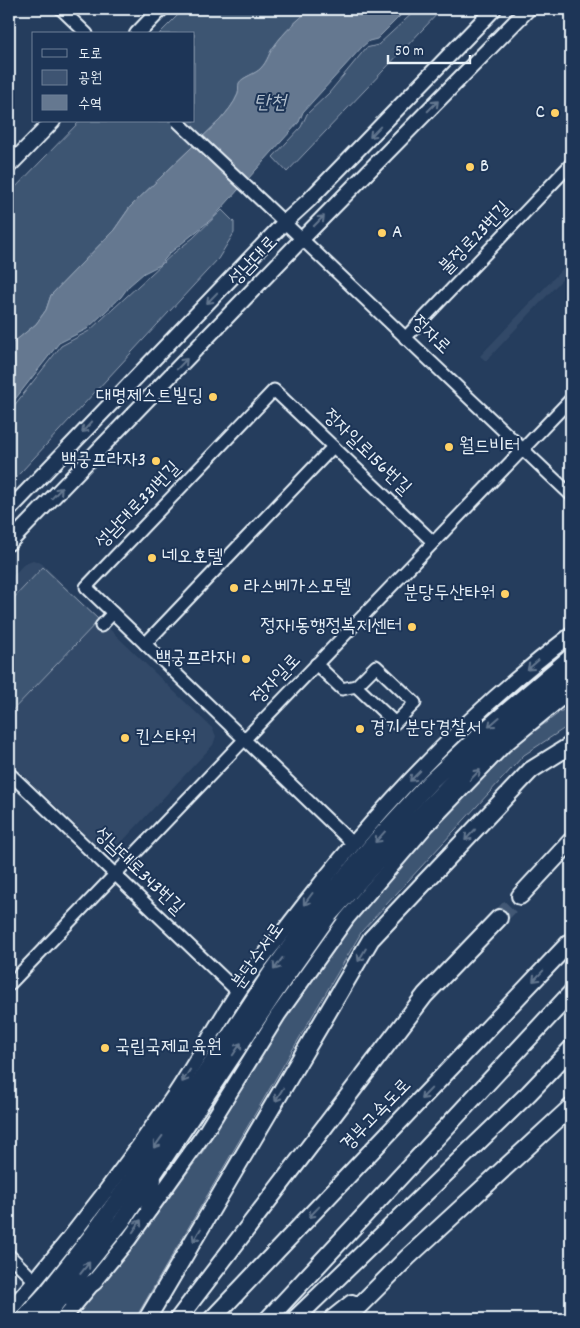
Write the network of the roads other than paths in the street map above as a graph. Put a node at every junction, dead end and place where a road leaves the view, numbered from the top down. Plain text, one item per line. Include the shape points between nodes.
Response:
1 (61, 9) edge
2 (161, 9) edge
3 (494, 9) edge
4 (528, 9) edge
5 (84, 32) edge
6 (139, 32) edge
7 (52, 122) edge
8 (178, 122) edge
9 (571, 164) edge
10 (9, 166) edge
11 (284, 222) junction
12 (302, 239) junction
13 (405, 338) junction
14 (274, 390) joint
15 (571, 399) edge
16 (333, 447) junction
17 (523, 450) junction
18 (571, 495) edge
19 (9, 510) edge
20 (433, 542) junction
21 (9, 543) edge
22 (113, 614) junction
23 (101, 626) dead end
24 (571, 635) edge
25 (145, 644) junction
26 (571, 657) edge
27 (316, 664) junction
28 (571, 676) edge
29 (356, 686) junction
30 (571, 690) edge
31 (244, 739) junction
32 (571, 745) edge
33 (11, 778) edge
34 (571, 841) edge
35 (353, 844) junction
36 (115, 874) junction
37 (520, 896) tunnel mouth
38 (499, 918) tunnel mouth
39 (571, 941) edge
40 (9, 985) edge
41 (238, 992) junction
42 (571, 993) edge
43 (571, 1049) edge
44 (571, 1107) edge
45 (153, 1176) junction
46 (149, 1209) junction
47 (9, 1255) edge
48 (408, 1258) junction
49 (35, 1281) junction
50 (94, 1282) junction
51 (58, 1302) junction
52 (9, 1311) edge
53 (23, 1319) edge
54 (43, 1319) edge
55 (63, 1319) edge
56 (147, 1319) edge
57 (178, 1319) edge
58 (212, 1319) edge
59 (268, 1319) edge
60 (295, 1319) edge
61 (332, 1319) edge
62 (346, 1319) edge

1 - 5 street
2 - 6 main road
3 -> 11 main road, 성남대로
12 -> 4 main road, 성남대로
7 - 10 main road
8 - 11 street, 정자로, bridge
9 - 13 street, 불정로23번길
11 - 12 street, 정자로
11 -> 19 main road, 성남대로
12 - 13 street, 정자로
21 -> 12 main road, 성남대로
13 - 17 street, 정자로
14 - 16 street, 정자일로156번길
14 - 22 street, 성남대로331번길 via 86,587
15 - 17 street, 정자일로
16 - 20 street, 정자일로156번길
16 - 25 street
17 - 18 street, 정자로
17 - 20 street, 정자일로
20 - 27 street, 정자일로
22 - 23 street
22 - 25 street, 성남대로331번길
24 -> 35 main road via 473,718 395,796
25 - 31 street, 성남대로331번길
26 -> 53 highway, 분당수서로 via 431,781 320,906 94,1233 48,1293
27 - 29 street via 342,689
27 - 31 street, 정자일로
45 -> 28 highway, 분당수서로 via 329,915 494,739
29 - 29 street via 376,666 415,703 395,723
46 -> 30 main road via 206,1131 278,1015 347,918 427,825 504,744
31 - 35 street, 성남대로331번길
31 - 36 street, 정자일로
32 -> 56 highway via 531,770 371,940
33 - 36 street, 성남대로343번길
34 - 37 highway
35 -> 41 main road
36 - 40 street, 정자일로
36 - 41 street, 성남대로343번길
38 - 57 highway via 425,995
39 -> 58 highway, 경부고속도로
41 -> 49 main road via 172,1098 108,1189
42 - 59 highway
43 - 60 highway
44 - 48 highway
45 - 46 highway
51 -> 45 highway, 분당수서로
50 -> 46 main road
47 - 49 street
48 - 61 highway
48 - 62 highway
49 - 52 main road
50 - 51 highway
50 - 55 main road
51 - 54 highway, 분당수서로

